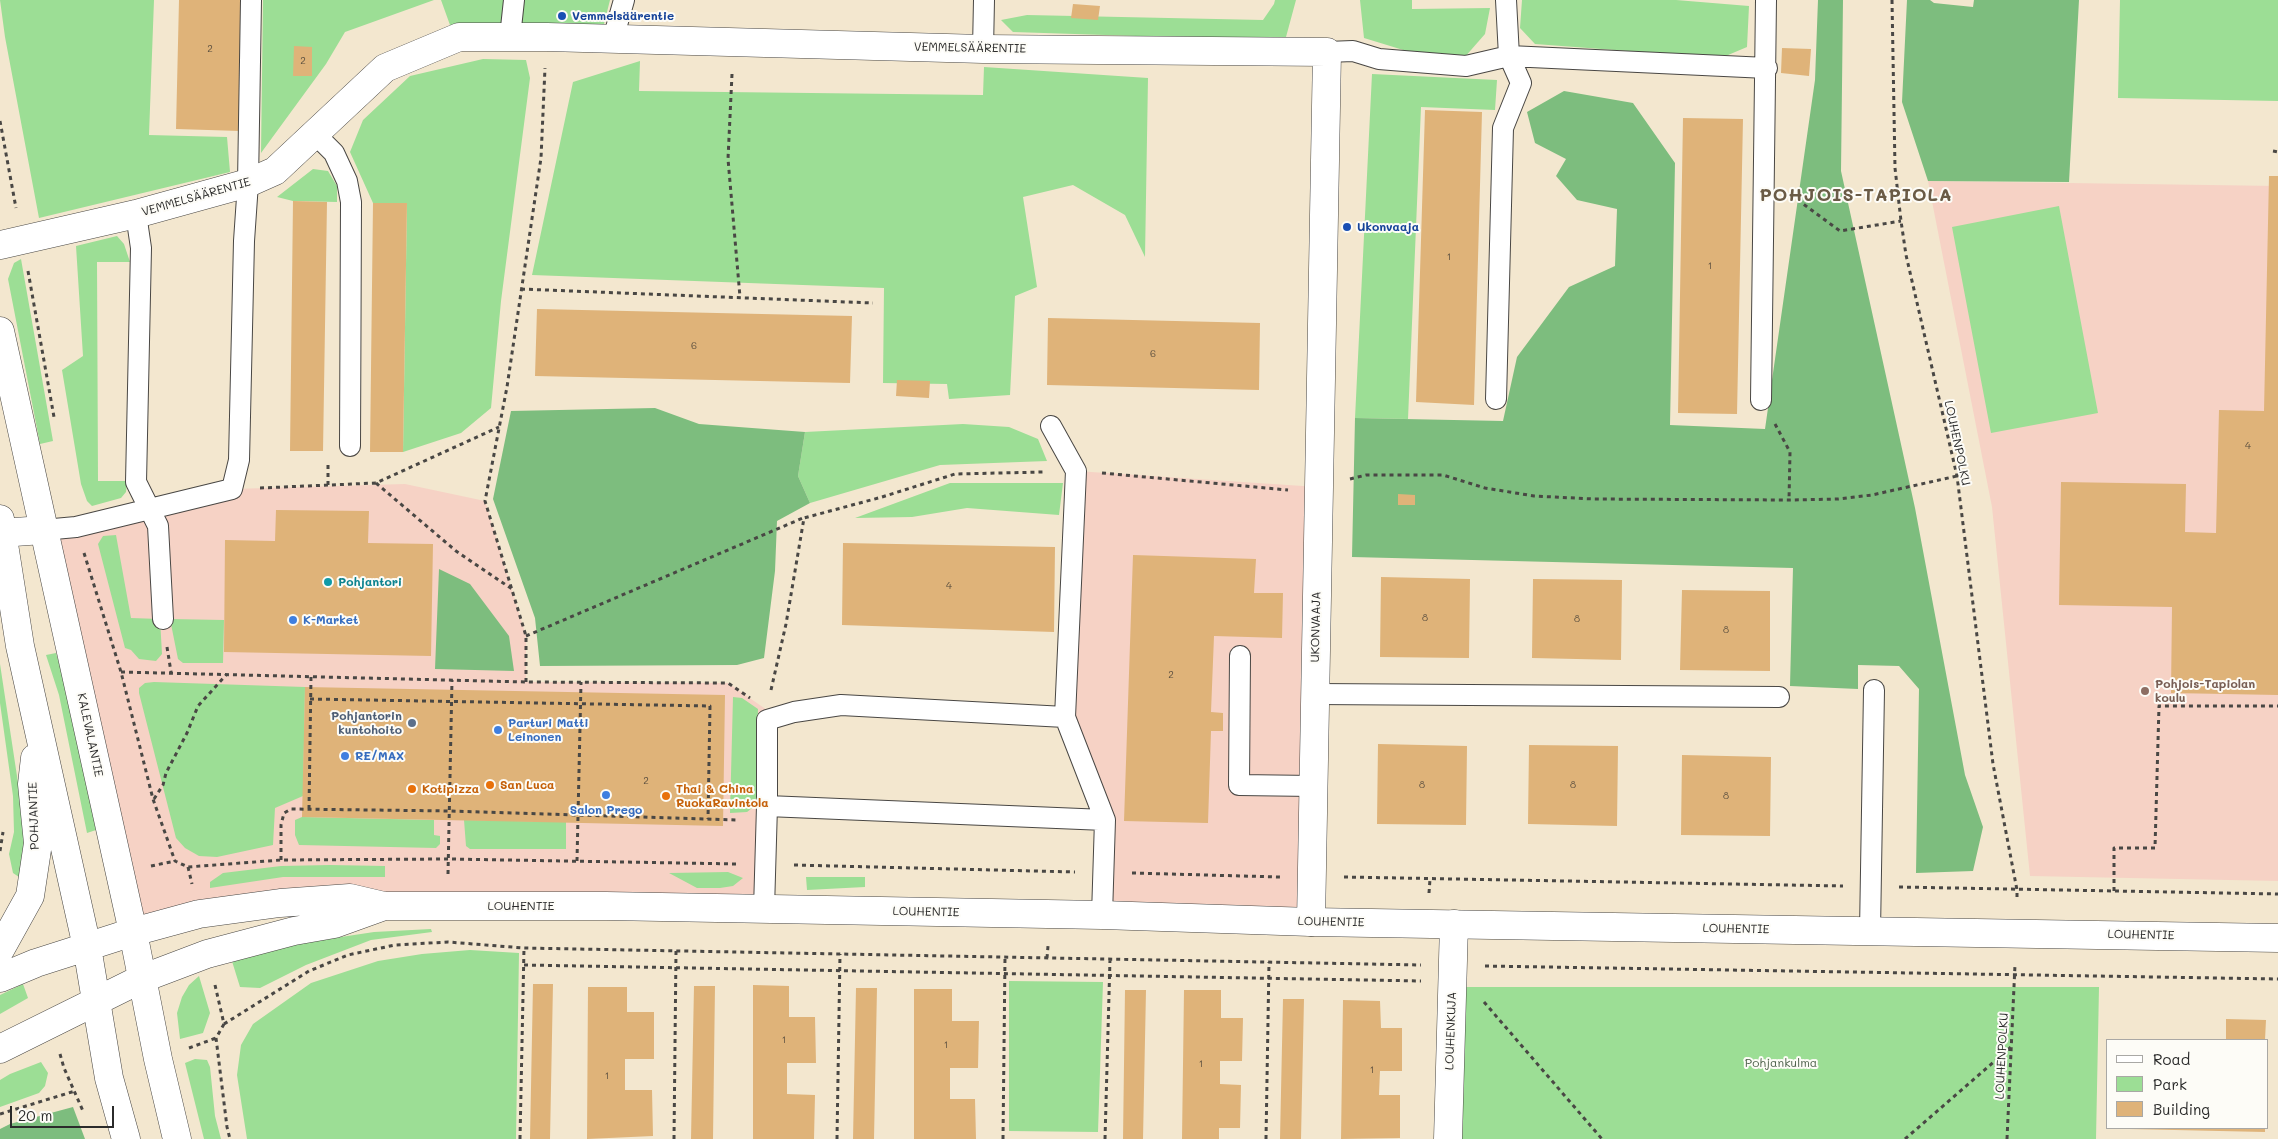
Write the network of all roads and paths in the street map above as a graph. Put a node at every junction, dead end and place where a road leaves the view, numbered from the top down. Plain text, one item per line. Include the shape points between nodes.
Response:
1 (251, 0) edge
2 (514, 0) edge
3 (624, 0) edge
4 (984, 0) edge
5 (1506, 0) edge
6 (1766, 0) edge
7 (1892, 0) edge
8 (510, 37) junction
9 (547, 37) junction
10 (613, 39) junction
11 (733, 42) junction
12 (983, 49) junction
13 (1328, 52) junction
14 (1509, 56) junction
15 (1766, 68) junction
16 (0, 120) edge
17 (316, 135) junction
18 (2273, 152) dead end
19 (2278, 152) edge
20 (1765, 175) junction
21 (248, 183) junction
22 (136, 214) junction
23 (1901, 221) junction
24 (11, 242) edge
25 (521, 289) junction
26 (740, 297) junction
27 (873, 303) dead end
28 (0, 331) edge
29 (1496, 399) dead end
30 (1761, 400) joint
31 (56, 424) dead end
32 (1051, 426) dead end
33 (499, 427) junction
34 (350, 446) dead end
35 (376, 484) junction
36 (232, 489) junction
37 (1789, 500) dead end
38 (148, 509) junction
39 (804, 518) dead end
40 (76, 527) junction
41 (1, 529) edge
42 (43, 530) junction
43 (512, 590) junction
44 (163, 619) dead end
45 (526, 636) junction
46 (1240, 656) dead end
47 (121, 672) junction
48 (227, 673) junction
49 (311, 676) junction
50 (452, 680) junction
51 (526, 682) junction
52 (581, 682) junction
53 (1874, 690) dead end
54 (1315, 694) junction
55 (1779, 696) dead end
56 (310, 699) junction
57 (751, 699) dead end
58 (452, 702) junction
59 (581, 704) junction
60 (2278, 706) edge
61 (1065, 717) junction
62 (39, 734) junction
63 (1313, 786) junction
64 (153, 799) junction
65 (767, 806) junction
66 (309, 809) junction
67 (450, 811) junction
68 (578, 815) junction
69 (708, 819) junction
70 (741, 820) dead end
71 (1105, 820) junction
72 (449, 859) junction
73 (281, 860) junction
74 (577, 861) junction
75 (764, 865) junction
76 (1103, 872) junction
77 (1312, 877) junction
78 (1871, 886) junction
79 (2018, 890) junction
80 (2114, 891) junction
81 (2278, 894) edge
82 (384, 906) junction
83 (764, 909) junction
84 (1102, 915) junction
85 (1311, 922) junction
86 (1454, 924) junction
87 (1870, 931) junction
88 (133, 932) junction
89 (2278, 938) edge
90 (87, 947) junction
91 (524, 948) junction
92 (0, 950) edge
93 (676, 951) junction
94 (840, 954) junction
95 (1005, 957) junction
96 (1110, 959) junction
97 (1268, 962) junction
98 (524, 965) junction
99 (676, 968) junction
100 (840, 971) junction
101 (1005, 974) junction
102 (1452, 974) junction
103 (2014, 974) junction
104 (1110, 976) junction
105 (0, 978) edge
106 (1269, 978) junction
107 (141, 979) junction
108 (2278, 979) edge
109 (214, 982) dead end
110 (96, 1002) junction
111 (224, 1024) junction
112 (2012, 1046) junction
113 (0, 1049) edge
114 (75, 1091) dead end
115 (0, 1114) edge
116 (126, 1139) edge
117 (177, 1139) edge
118 (230, 1139) edge
119 (520, 1139) edge
120 (674, 1139) edge
121 (837, 1139) edge
122 (1003, 1139) edge
123 (1105, 1139) edge
124 (1266, 1139) edge
125 (1448, 1139) edge
126 (1602, 1139) edge
127 (1904, 1139) edge
128 (2007, 1139) edge

1 - 21 lane
2 - 8 lane
3 - 10 lane
4 - 12 lane
5 - 14 lane
6 - 15 lane
7 - 23 path, LOUHENPOLKU via 1895,168
8 - 9 street, VEMMELSÄÄRENTIE
8 - 17 street, VEMMELSÄÄRENTIE via 459,37 385,68
9 - 10 street, VEMMELSÄÄRENTIE
9 - 25 path via 541,158
10 - 11 street, VEMMELSÄÄRENTIE
11 - 12 street, VEMMELSÄÄRENTIE
11 - 26 path via 728,159
12 - 13 street, VEMMELSÄÄRENTIE
13 - 14 lane via 1352,51 1379,59 1466,66
13 - 54 street, UKONVAAJA
14 - 15 lane
14 - 29 lane via 1521,83 1503,128
15 - 20 lane
16 - 24 path
17 - 21 street, VEMMELSÄÄRENTIE via 275,171
17 - 34 lane via 334,153 347,181 351,202
18 - 19 path
20 - 23 path via 1840,231
20 - 30 lane
21 - 22 street, VEMMELSÄÄRENTIE
21 - 36 lane via 239,460
22 - 24 street, VEMMELSÄÄRENTIE
22 - 38 lane via 141,248 136,482
23 - 79 path, LOUHENPOLKU via 1956,476 1993,764
24 - 31 path
25 - 26 path
25 - 33 path
26 - 27 path
28 - 42 street, KALEVALANTIE
30 - 37 path via 1790,452
32 - 61 lane via 1076,471
33 - 35 path
33 - 43 path via 485,501
35 - 36 path
35 - 43 path via 456,551
36 - 38 lane
38 - 40 lane
38 - 44 lane via 158,526
39 - 45 path
40 - 42 lane
40 - 47 path
41 - 42 street
41 - 62 street via 20,646
42 - 88 street, KALEVALANTIE
43 - 45 path
45 - 51 path
46 - 63 lane via 1239,785
47 - 48 path
47 - 64 path
48 - 49 path
48 - 64 path via 198,706 163,785
49 - 50 path
49 - 56 path
50 - 51 path
50 - 58 path
51 - 52 path
52 - 57 path via 728,683
52 - 59 path
53 - 78 lane
54 - 55 lane
54 - 63 street, UKONVAAJA
56 - 58 path
56 - 66 path
58 - 59 path
58 - 67 path
59 - 68 path
59 - 69 path via 710,706
60 - 80 path via 2159,706 2155,848 2114,848
61 - 65 lane via 841,706 794,712 767,720
61 - 71 lane
62 - 90 street
62 - 92 street, POHJANTIE via 32,784 38,842 30,896
63 - 77 street, UKONVAAJA
64 - 73 path via 175,861 188,867
65 - 71 lane
65 - 75 lane
66 - 67 path
66 - 73 path via 291,809 284,813
67 - 68 path
67 - 72 path
68 - 69 path
68 - 74 path
69 - 70 path
71 - 76 lane
72 - 73 path
72 - 74 path
74 - 75 path
75 - 76 path
75 - 83 lane
76 - 77 path
76 - 84 lane
77 - 78 path
77 - 85 street, UKONVAAJA
78 - 79 path
78 - 87 lane
79 - 80 path
80 - 81 path
82 - 83 street, LOUHENTIE
82 - 88 street, LOUHENTIE via 350,898 280,903 198,914
82 - 107 street, LOUHENTIE via 334,924 294,930 207,954
83 - 84 street, LOUHENTIE
84 - 85 street, LOUHENTIE
85 - 86 street, LOUHENTIE
86 - 87 street, LOUHENTIE
86 - 102 street, LOUHENKUJA
87 - 89 street, LOUHENTIE
88 - 90 street
88 - 107 street, KALEVALANTIE
90 - 105 street
90 - 110 street
91 - 93 path
91 - 98 path
91 - 111 path via 448,942 395,945 348,955 309,970
93 - 94 path
93 - 99 path
94 - 95 path
94 - 100 path
95 - 96 path
95 - 101 path
96 - 97 path
96 - 104 path
97 - 102 path
97 - 106 path
98 - 99 path
98 - 119 path
99 - 100 path
99 - 120 path
100 - 101 path
100 - 121 path
101 - 104 path
101 - 122 path
102 - 103 path
102 - 106 path
102 - 125 street, LOUHENKUJA
102 - 126 path
103 - 108 path
103 - 112 path, LOUHENPOLKU
104 - 106 path
104 - 123 path
106 - 124 path
107 - 110 street, LOUHENTIE
107 - 117 street, KALEVALANTIE
109 - 111 path
110 - 113 street
110 - 116 street via 109,1078
111 - 118 path via 216,1038
112 - 127 path
112 - 128 path, LOUHENPOLKU
114 - 115 path

